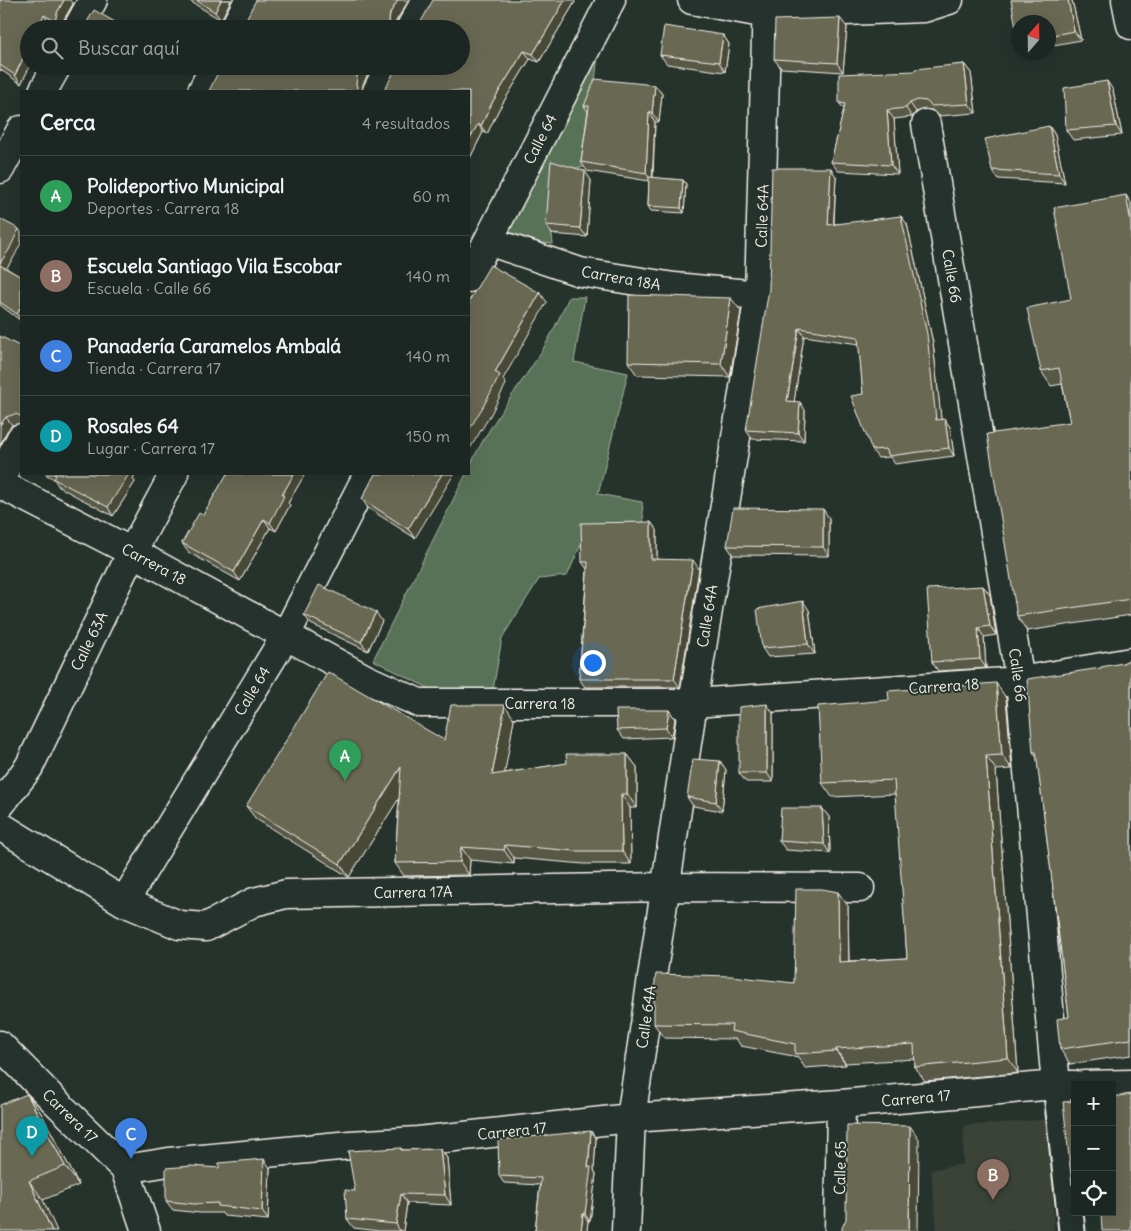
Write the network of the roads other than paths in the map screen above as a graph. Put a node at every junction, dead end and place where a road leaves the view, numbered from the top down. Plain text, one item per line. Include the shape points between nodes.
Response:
1 (93, 0) edge
2 (249, 0) edge
3 (426, 0) edge
4 (611, 0) edge
5 (692, 0) edge
6 (949, 0) edge
7 (1126, 0) edge
8 (767, 7) edge
9 (82, 20) edge
10 (239, 20) edge
11 (415, 20) edge
12 (1131, 25) edge
13 (51, 75) edge
14 (210, 75) edge
15 (385, 75) edge
16 (44, 90) edge
17 (203, 90) edge
18 (378, 90) edge
19 (926, 124) dead end
20 (20, 132) edge
21 (0, 169) edge
22 (488, 240) junction
23 (470, 276) edge
24 (759, 295) junction
25 (20, 440) edge
26 (173, 475) edge
27 (367, 475) edge
28 (0, 479) edge
29 (0, 484) edge
30 (132, 552) junction
31 (286, 635) junction
32 (1131, 662) edge
33 (1020, 681) junction
34 (692, 702) junction
35 (0, 805) edge
36 (0, 826) edge
37 (664, 887) junction
38 (860, 888) dead end
39 (124, 902) junction
40 (0, 1045) edge
41 (1116, 1084) edge
42 (1131, 1084) edge
43 (1066, 1085) edge
44 (841, 1104) junction
45 (631, 1118) junction
46 (125, 1169) junction
47 (146, 1231) edge
48 (626, 1231) edge
49 (839, 1231) edge
50 (1072, 1231) edge

1 - 9 street
2 - 10 street
3 - 11 street
4 - 22 street, Calle 64
5 - 8 street
6 - 8 street via 924,8
7 - 12 street
8 - 24 street, Calle 64A
13 - 16 street
14 - 17 street
15 - 18 street
19 - 33 street, Calle 66
20 - 21 street
22 - 23 street, Calle 64
22 - 24 street, Carrera 18A via 580,272 674,287
24 - 34 street, Calle 64A
25 - 28 street
26 - 30 street, Calle 63A
27 - 31 street, Calle 64
29 - 30 street, Carrera 18
30 - 31 street, Carrera 18
30 - 35 street, Calle 63A via 29,767
31 - 34 street, Carrera 18 via 366,679 419,703
31 - 39 street, Calle 64
32 - 33 street, Carrera 18
33 - 34 street, Carrera 18
33 - 43 street, Calle 66
34 - 37 street, Calle 64A
36 - 39 street, Carrera 17A
37 - 38 street, Carrera 17A
37 - 39 street, Carrera 17A via 286,894 254,902 206,927 180,925
37 - 45 street, Calle 64A
40 - 46 street, Carrera 17
41 - 42 street
43 - 44 street, Carrera 17
43 - 50 street, Calle 66
44 - 45 street, Carrera 17
44 - 49 street, Calle 65
45 - 46 street, Carrera 17 via 418,1141 178,1161
45 - 48 street, Calle 64A
46 - 47 street

